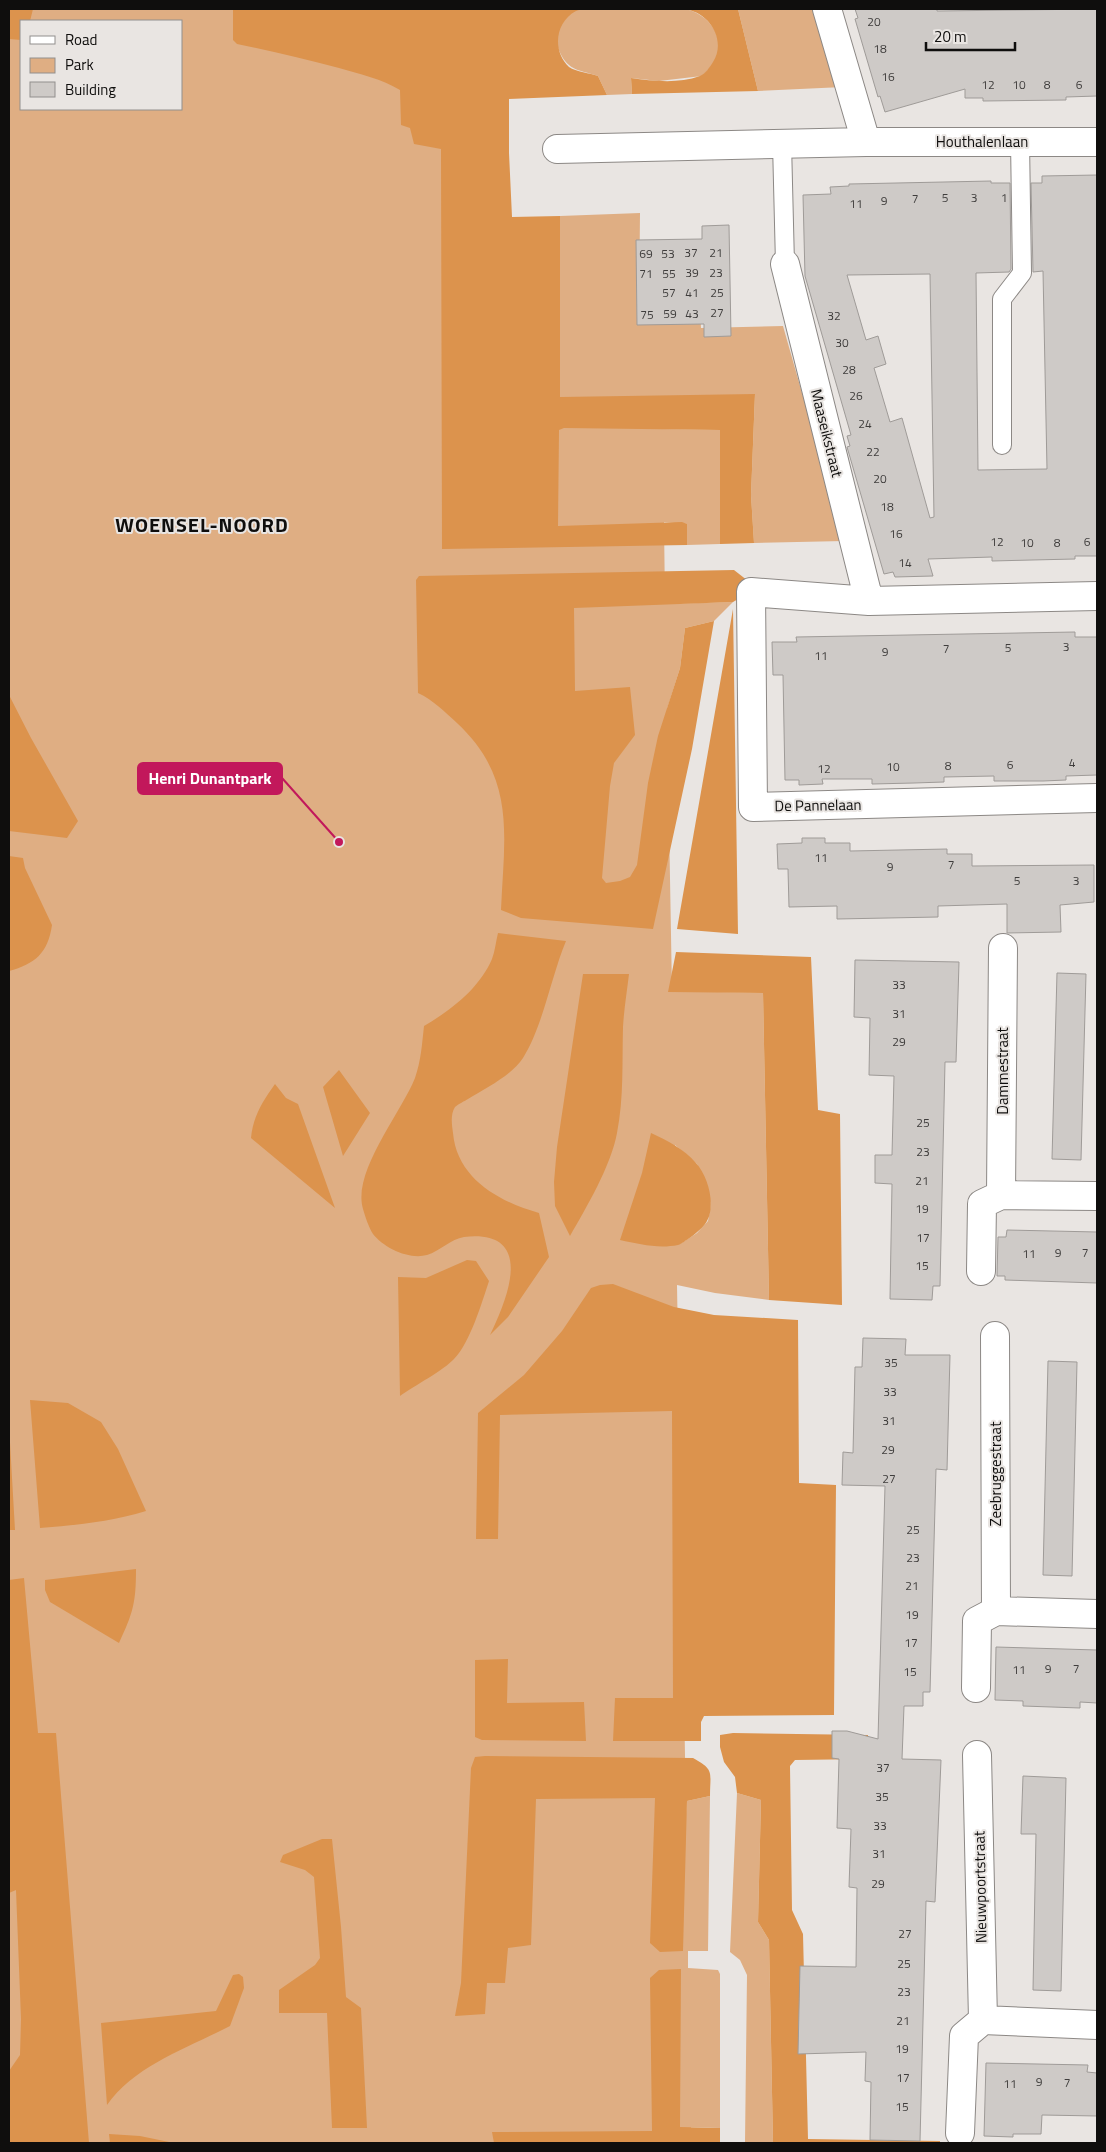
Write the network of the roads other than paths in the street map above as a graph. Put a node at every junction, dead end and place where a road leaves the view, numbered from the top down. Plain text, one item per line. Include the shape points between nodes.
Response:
1 (827, 9) edge
2 (1020, 141) junction
3 (866, 142) junction
4 (1097, 142) edge
5 (782, 143) junction
6 (558, 149) dead end
7 (785, 264) joint
8 (1002, 444) dead end
9 (1097, 596) edge
10 (869, 601) junction
11 (1097, 798) edge
12 (1003, 948) dead end
13 (1001, 1195) junction
14 (1097, 1196) edge
15 (981, 1272) dead end
16 (995, 1336) dead end
17 (996, 1611) junction
18 (1097, 1614) edge
19 (976, 1688) dead end
20 (977, 1755) dead end
21 (983, 2020) junction
22 (1097, 2025) edge
23 (960, 2133) dead end

1 - 3 street
2 - 3 street, Houthalenlaan
2 - 4 street, Houthalenlaan
2 - 8 lane via 1022,273 1002,300
3 - 5 street, Houthalenlaan
5 - 6 street, Houthalenlaan
5 - 7 lane
7 - 10 street, Maaseikstraat
9 - 10 street
10 - 11 street, De Pannelaan via 751,592 753,806
12 - 13 street, Dammestraat
13 - 14 street
13 - 15 street via 982,1204
16 - 17 street, Zeebruggestraat
17 - 18 street
17 - 19 street via 977,1621
20 - 21 street, Nieuwpoortstraat
21 - 22 street
21 - 23 street via 964,2036

